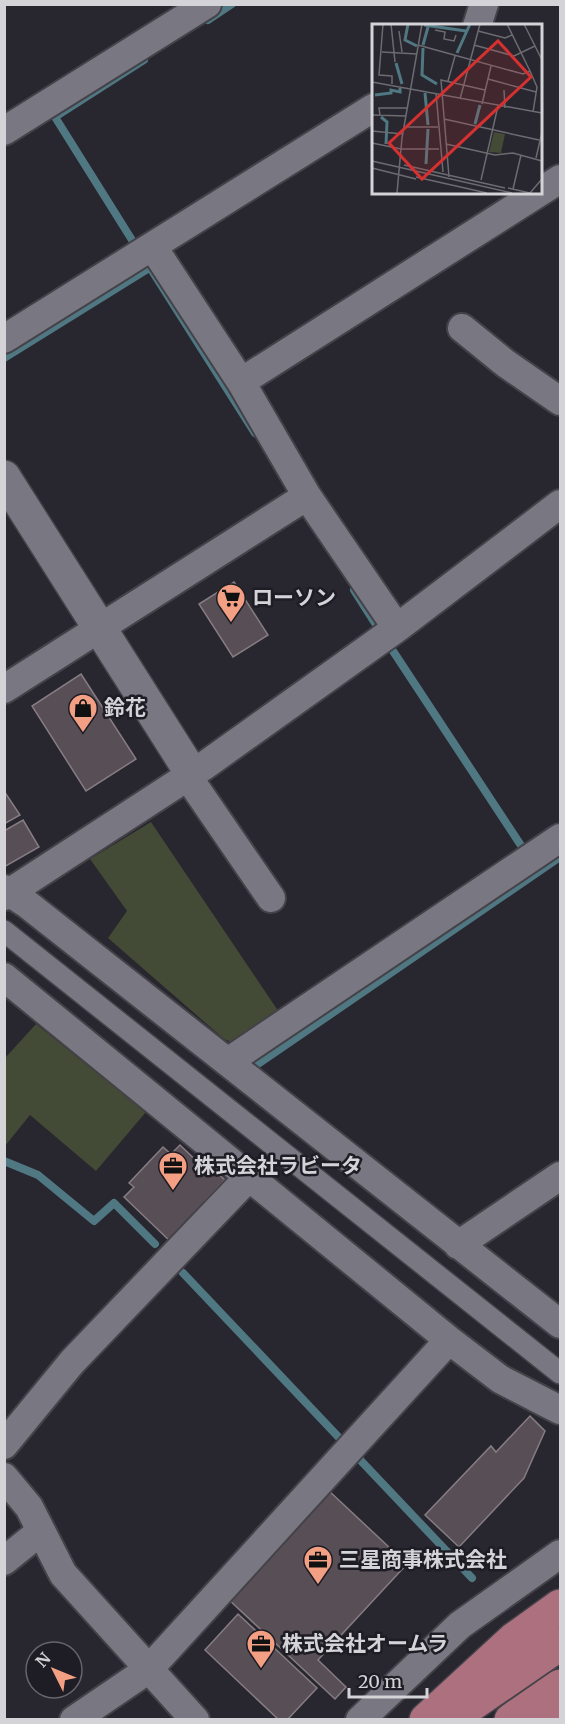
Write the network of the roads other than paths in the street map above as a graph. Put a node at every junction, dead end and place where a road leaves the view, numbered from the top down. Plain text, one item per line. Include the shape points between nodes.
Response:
1 (207, 4) edge
2 (484, 4) edge
3 (478, 24) edge
4 (372, 109) edge
5 (4, 131) edge
6 (561, 179) edge
7 (541, 192) edge
8 (537, 194) edge
9 (146, 252) junction
10 (462, 328) dead end
11 (4, 339) edge
12 (241, 382) junction
13 (561, 401) edge
14 (4, 477) edge
15 (301, 500) junction
16 (557, 516) edge
17 (397, 628) junction
18 (100, 630) junction
19 (4, 688) edge
20 (190, 775) junction
21 (561, 838) edge
22 (6, 892) edge
23 (271, 898) dead end
24 (4, 931) edge
25 (4, 977) edge
26 (229, 1061) junction
27 (561, 1176) edge
28 (249, 1177) junction
29 (458, 1245) junction
30 (561, 1324) edge
31 (449, 1340) junction
32 (561, 1373) edge
33 (561, 1410) edge
34 (4, 1445) edge
35 (4, 1477) edge
36 (41, 1531) junction
37 (561, 1554) edge
38 (4, 1561) edge
39 (561, 1606) edge
40 (561, 1644) edge
41 (148, 1669) junction
42 (561, 1686) edge
43 (561, 1716) edge
44 (74, 1719) edge
45 (195, 1719) edge
46 (360, 1719) edge
47 (426, 1719) edge
48 (450, 1719) edge
49 (511, 1719) edge
50 (555, 1719) edge

1 - 5 street
2 - 3 street
4 - 9 street
6 - 7 street
8 - 12 street
9 - 11 street
9 - 12 street
10 - 13 street
12 - 15 street
14 - 18 street
15 - 17 street
15 - 18 street
16 - 17 street
17 - 20 street
18 - 19 street
18 - 20 street
20 - 22 street
20 - 23 street
21 - 26 street
22 - 26 street
24 - 32 street
25 - 28 street
26 - 29 street
27 - 29 street
28 - 31 street
28 - 34 street via 72,1362
29 - 30 street
31 - 33 street via 500,1379
31 - 41 street
35 - 36 street via 29,1507
36 - 38 street
36 - 41 street via 63,1574
37 - 46 street via 460,1624
39 - 47 highway via 514,1639
40 - 48 highway
41 - 44 street
41 - 45 street
42 - 49 highway
43 - 50 highway

